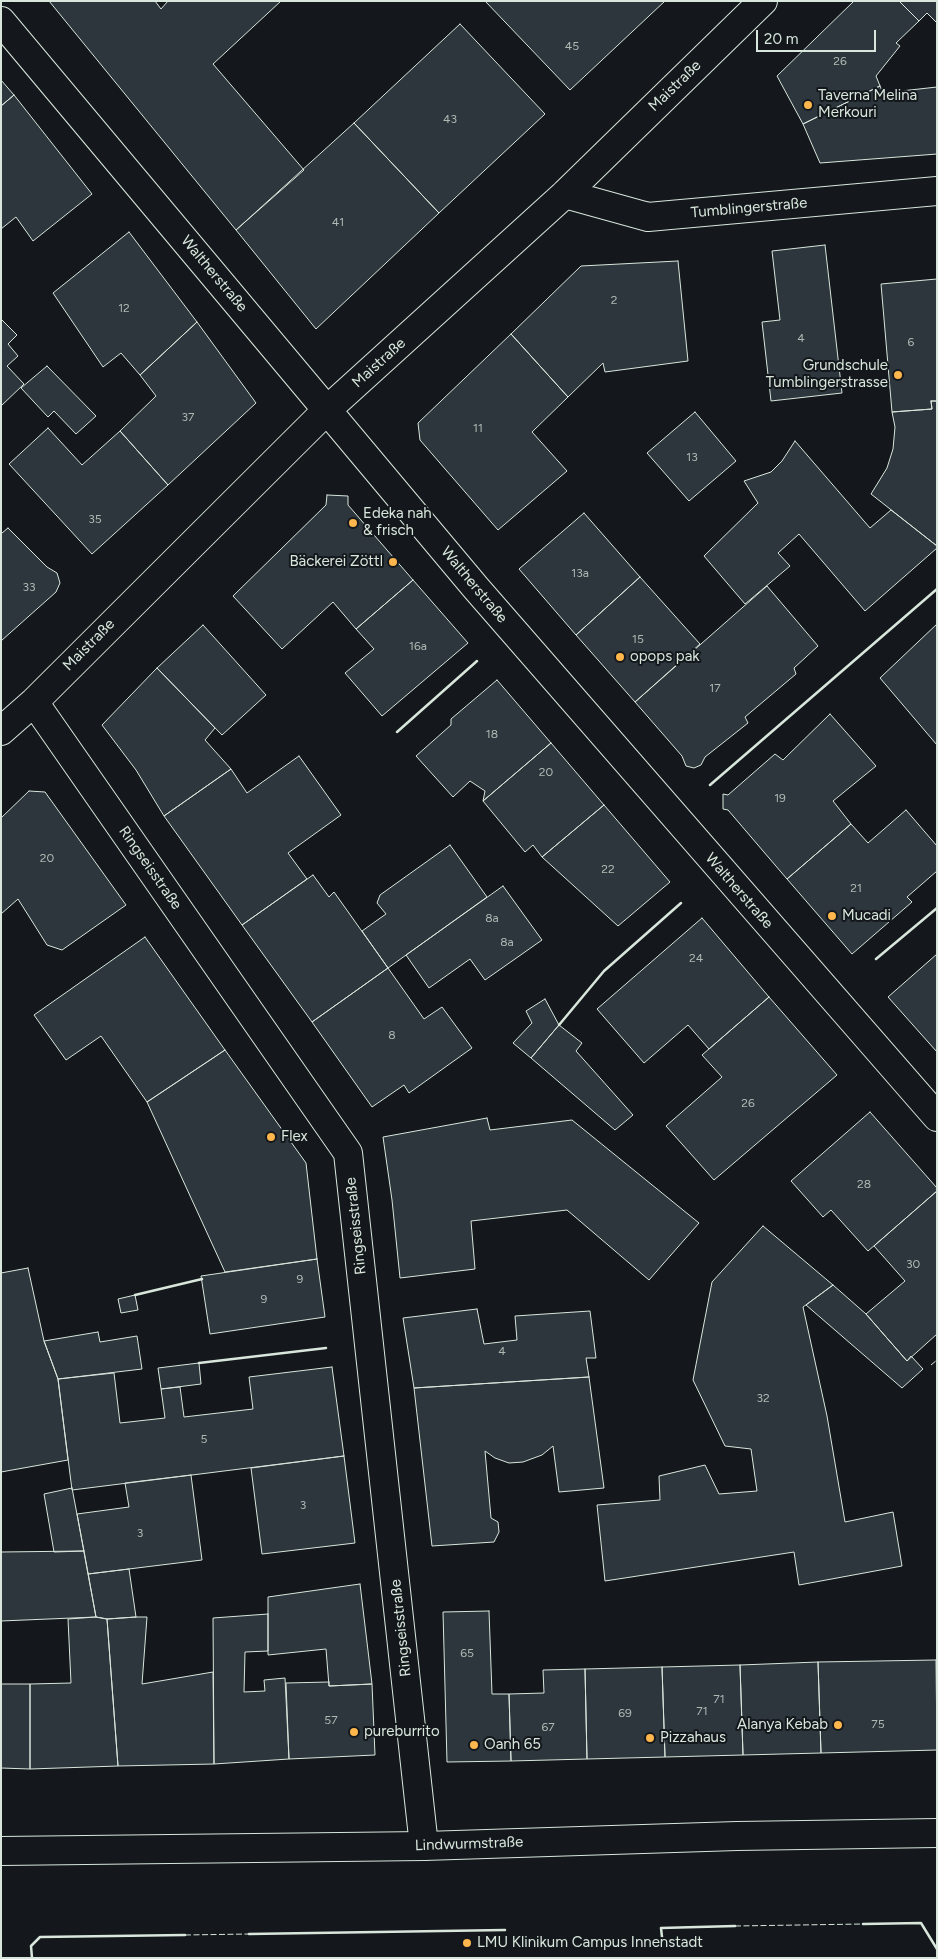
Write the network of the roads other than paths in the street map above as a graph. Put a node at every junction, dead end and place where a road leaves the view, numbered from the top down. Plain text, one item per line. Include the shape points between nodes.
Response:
1 (763, 1) edge
2 (1, 21) edge
3 (937, 191) edge
4 (564, 194) junction
5 (328, 409) junction
6 (34, 702) junction
7 (1, 730) edge
8 (937, 1117) edge
9 (937, 1833) edge
10 (424, 1846) junction
11 (1, 1851) edge

1 - 4 street, Maistraße
2 - 5 street, Waltherstraße
3 - 4 street, Tumblingerstraße via 648,217
4 - 5 street, Maistraße
5 - 6 street, Maistraße
5 - 8 street, Waltherstraße via 476,588
6 - 7 street, Maistraße
6 - 10 street, Ringseisstraße via 348,1153
9 - 10 street, Lindwurmstraße
10 - 11 street, Lindwurmstraße

